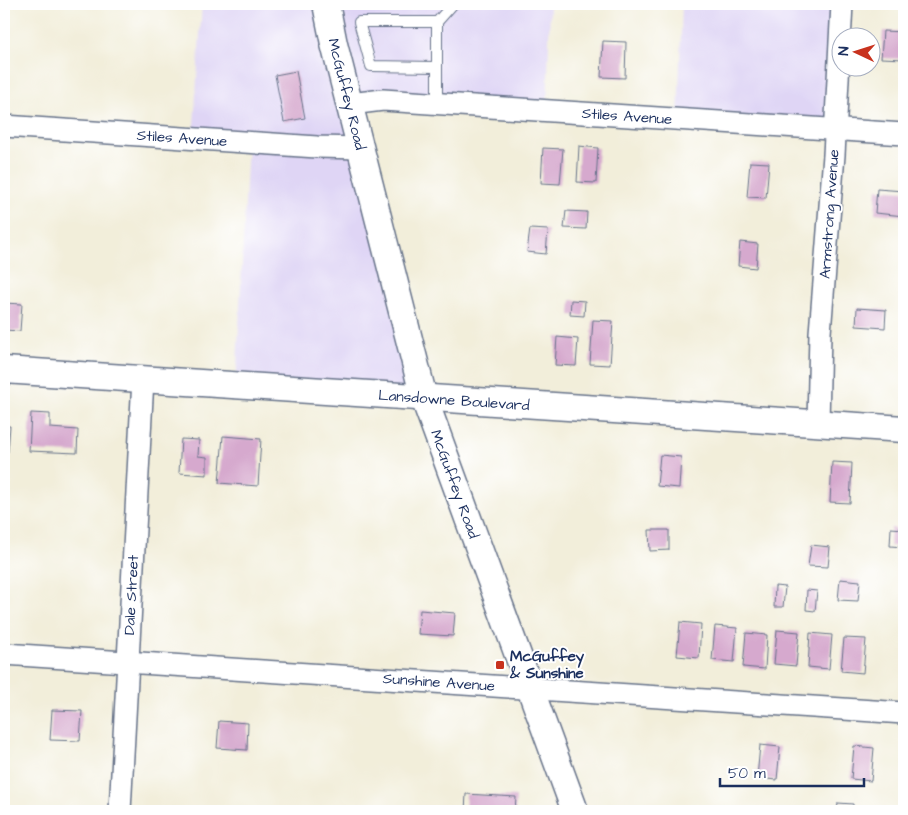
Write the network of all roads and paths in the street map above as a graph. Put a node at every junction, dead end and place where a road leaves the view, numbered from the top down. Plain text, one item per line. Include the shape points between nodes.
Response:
1 (326, 4) edge
2 (453, 4) edge
3 (842, 4) edge
4 (437, 22) junction
5 (436, 67) junction
6 (350, 104) junction
7 (436, 104) junction
8 (4, 126) edge
9 (835, 130) junction
10 (904, 134) edge
11 (361, 148) junction
12 (4, 370) edge
13 (144, 379) junction
14 (424, 398) junction
15 (818, 423) junction
16 (904, 429) edge
17 (4, 654) edge
18 (127, 661) junction
19 (530, 688) junction
20 (904, 713) edge
21 (120, 811) edge
22 (574, 811) edge

1 - 6 street, McGuffey Road
2 - 4 lane
3 - 9 street, Armstrong Avenue
4 - 5 lane
4 - 5 lane via 359,22 371,66
5 - 7 lane
6 - 7 street, Stiles Avenue via 383,100
6 - 11 street, McGuffey Road
7 - 9 street, Stiles Avenue
8 - 11 street, Stiles Avenue
9 - 10 street, Stiles Avenue
9 - 15 street, Armstrong Avenue via 820,333
11 - 14 street, McGuffey Road
12 - 13 street, Lansdowne Boulevard
13 - 14 street, Lansdowne Boulevard
13 - 18 street, Dale Street
14 - 15 street, Lansdowne Boulevard
14 - 19 street, McGuffey Road
15 - 16 street, Lansdowne Boulevard
17 - 18 street, Sunshine Avenue
18 - 19 street, Sunshine Avenue
18 - 21 street, Dale Street
19 - 20 street, Sunshine Avenue
19 - 22 street, McGuffey Road

